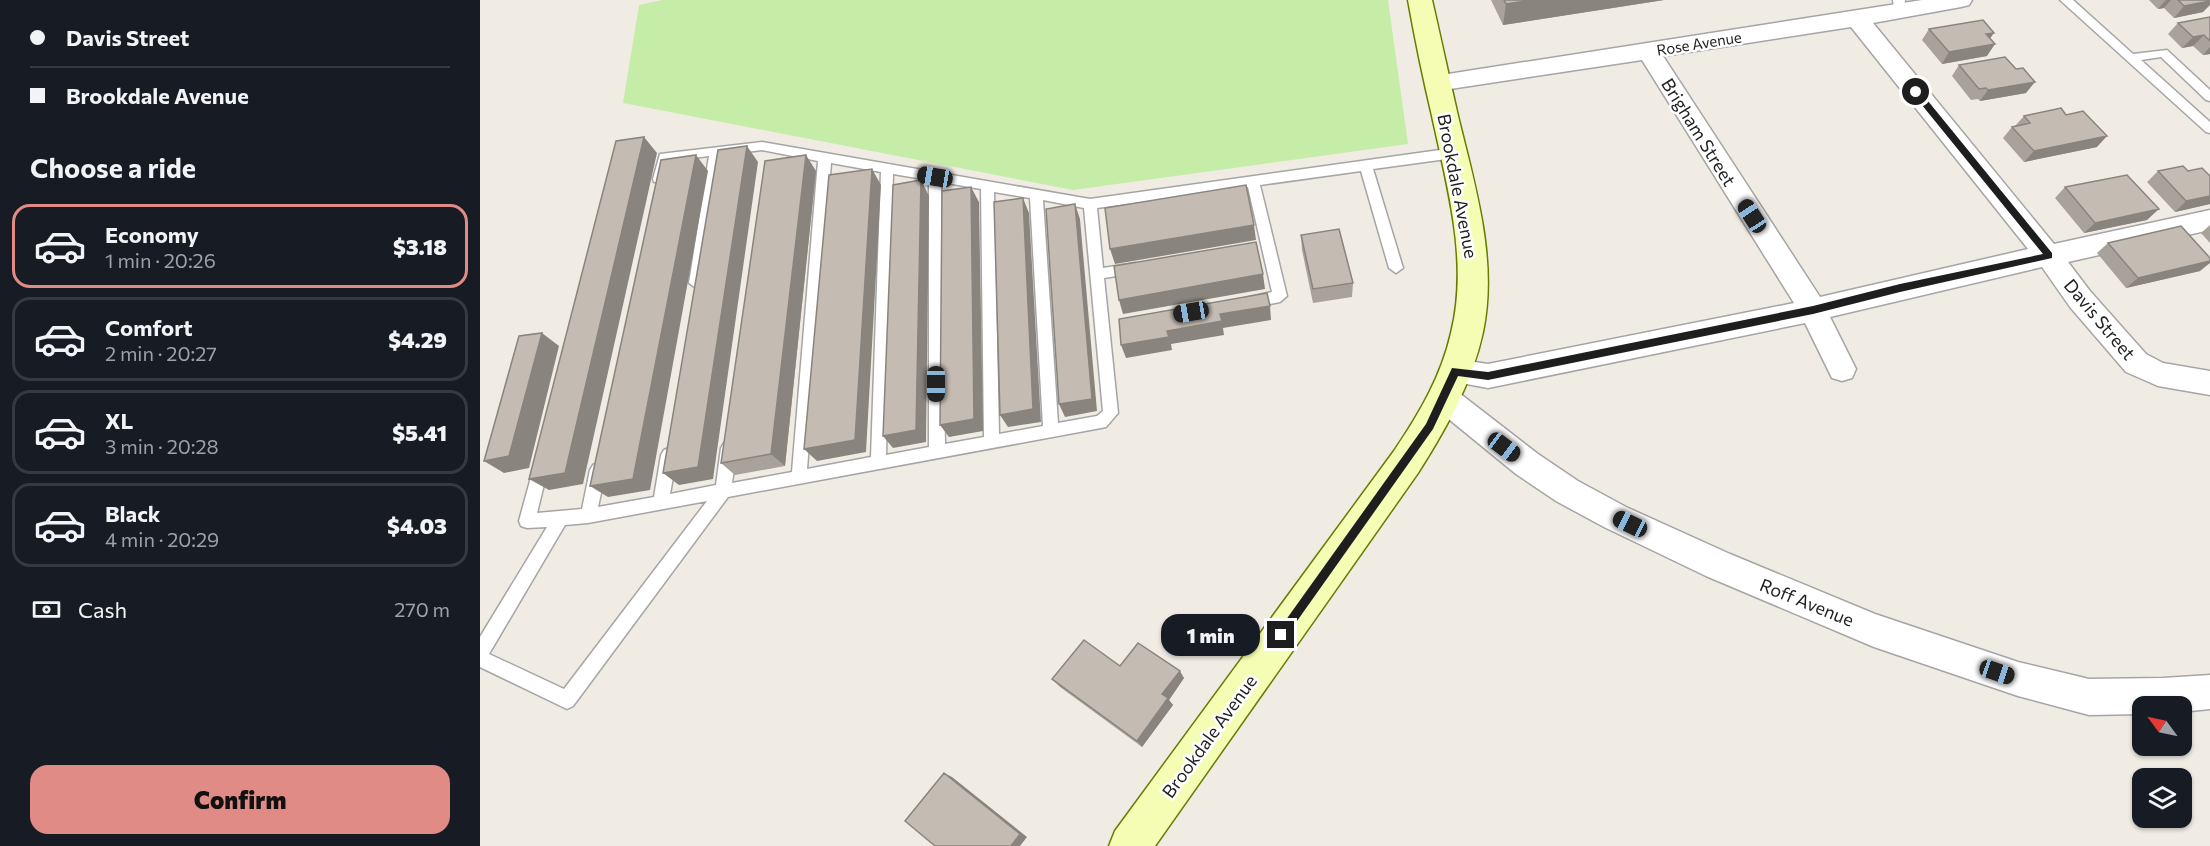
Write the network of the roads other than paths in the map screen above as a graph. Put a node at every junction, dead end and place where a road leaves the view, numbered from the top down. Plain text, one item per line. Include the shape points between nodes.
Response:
1 (1420, 0) edge
2 (1961, 0) edge
3 (2066, 0) edge
4 (1899, 6) edge
5 (1857, 19) junction
6 (1648, 51) junction
7 (2131, 58) junction
8 (1437, 83) junction
9 (2210, 97) edge
10 (2210, 129) edge
11 (716, 151) junction
12 (1454, 153) junction
13 (825, 157) junction
14 (1366, 165) junction
15 (887, 168) junction
16 (935, 177) junction
17 (1253, 181) junction
18 (987, 186) junction
19 (656, 192) edge
20 (1036, 194) junction
21 (1090, 204) junction
22 (2210, 220) edge
23 (2049, 256) junction
24 (1154, 265) edge
25 (1396, 268) dead end
26 (1097, 274) junction
27 (694, 292) edge
28 (1236, 304) edge
29 (1813, 310) junction
30 (1842, 369) dead end
31 (2158, 374) junction
32 (2210, 383) edge
33 (1450, 385) junction
34 (2210, 394) edge
35 (731, 432) edge
36 (1051, 432) junction
37 (992, 443) junction
38 (671, 444) edge
39 (544, 453) edge
40 (937, 453) junction
41 (600, 458) edge
42 (878, 463) junction
43 (799, 478) junction
44 (723, 492) junction
45 (662, 503) junction
46 (588, 516) junction
47 (560, 519) junction
48 (480, 653) edge
49 (480, 658) edge
50 (2210, 692) edge
51 (1130, 846) edge

1 - 8 street, Brookdale Avenue
2 - 4 street, Rose Avenue
3 - 7 lane
4 - 5 street, Rose Avenue
5 - 6 street, Rose Avenue
5 - 23 street, Davis Street
6 - 8 street, Rose Avenue
6 - 29 street, Brigham Street
7 - 9 lane via 2163,52
7 - 10 lane
8 - 12 street, Brookdale Avenue
11 - 13 lane via 762,146 768,153
11 - 19 lane via 664,157
11 - 27 lane
12 - 14 lane
12 - 33 street, Brookdale Avenue via 1473,268 1468,328
13 - 15 lane
13 - 43 lane
14 - 17 lane
14 - 25 lane
15 - 16 lane
15 - 42 lane
16 - 18 lane
16 - 40 lane
17 - 21 lane
17 - 28 lane via 1263,248 1280,296
18 - 20 lane
18 - 37 lane
20 - 21 lane
20 - 36 lane
21 - 26 lane
22 - 23 street
23 - 29 street
23 - 31 street, Davis Street via 2080,299 2136,363
24 - 26 lane
26 - 36 lane via 1108,327 1111,413 1101,422
29 - 30 street, Brigham Street
29 - 33 street
31 - 32 street, Davis Street
31 - 34 street
33 - 50 street, Roff Avenue via 1527,464 1567,491 1718,565 1874,630 2018,679 2089,697
33 - 51 street, Brookdale Avenue via 1406,462
35 - 44 lane
36 - 37 lane
37 - 40 lane
38 - 45 lane
39 - 47 lane via 527,521
40 - 42 lane
41 - 46 lane
42 - 43 lane
43 - 44 lane
44 - 45 lane
44 - 49 lane via 567,700
45 - 46 lane
46 - 47 lane
47 - 48 lane

